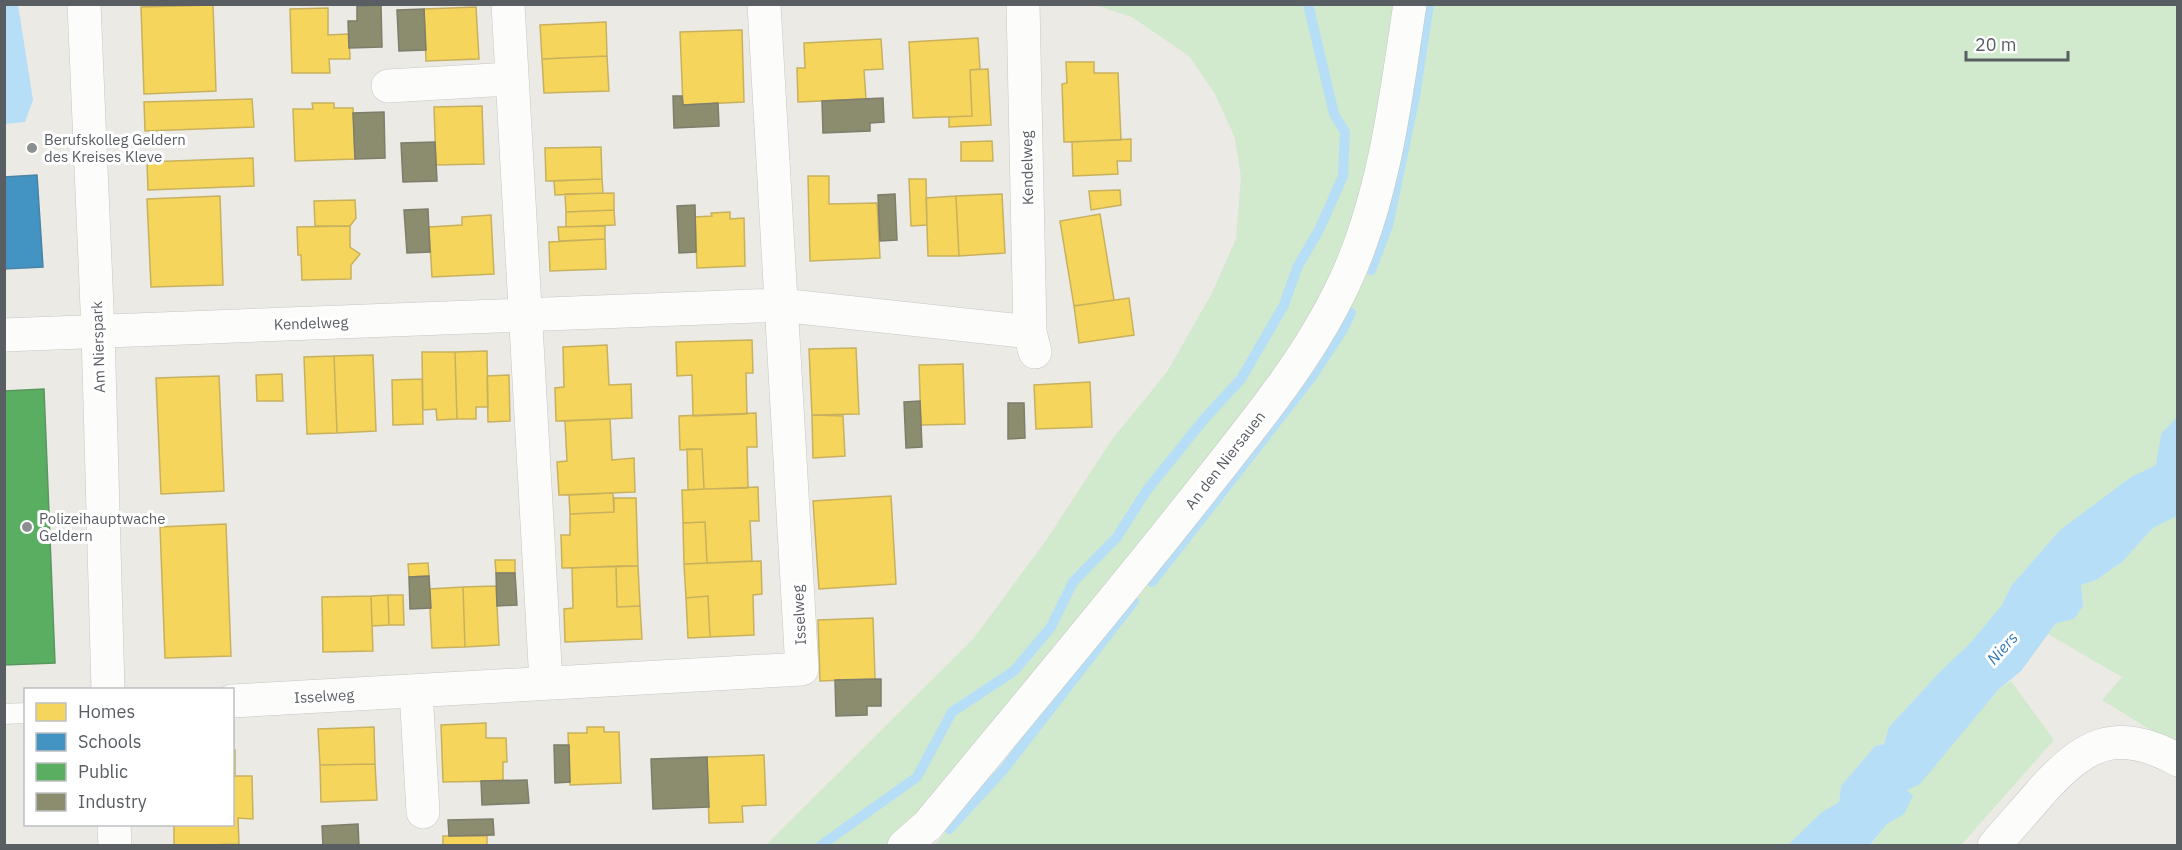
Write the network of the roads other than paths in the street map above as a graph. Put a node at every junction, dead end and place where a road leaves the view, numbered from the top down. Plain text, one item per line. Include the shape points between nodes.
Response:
1 (84, 4) edge
2 (508, 4) edge
3 (764, 4) edge
4 (1023, 4) edge
5 (1410, 4) edge
6 (512, 79) junction
7 (388, 86) dead end
8 (780, 305) junction
9 (525, 315) junction
10 (98, 331) junction
11 (4, 335) edge
12 (546, 683) junction
13 (108, 688) edge
14 (416, 691) junction
15 (234, 701) edge
16 (24, 713) edge
17 (4, 714) edge
18 (2178, 760) edge
19 (423, 812) dead end
20 (114, 826) edge
21 (115, 846) edge
22 (904, 846) edge
23 (1994, 846) edge

1 - 10 street, Am Nierspark
2 - 6 street
3 - 8 street
4 - 8 street, Kendelweg via 1033,343
5 - 22 street, An den Niersauen via 1383,168 1366,228 1323,324 1282,388 1097,623 928,825
6 - 7 street
6 - 9 street
8 - 9 street, Kendelweg
8 - 12 street, Isselweg via 802,669
9 - 10 street, Kendelweg
9 - 12 street
10 - 11 street, Kendelweg
10 - 13 street, Am Nierspark
12 - 14 street, Isselweg
14 - 15 street, Isselweg
14 - 19 street
16 - 17 lane
18 - 23 street via 2130,743 2092,747 2058,774
20 - 21 street

